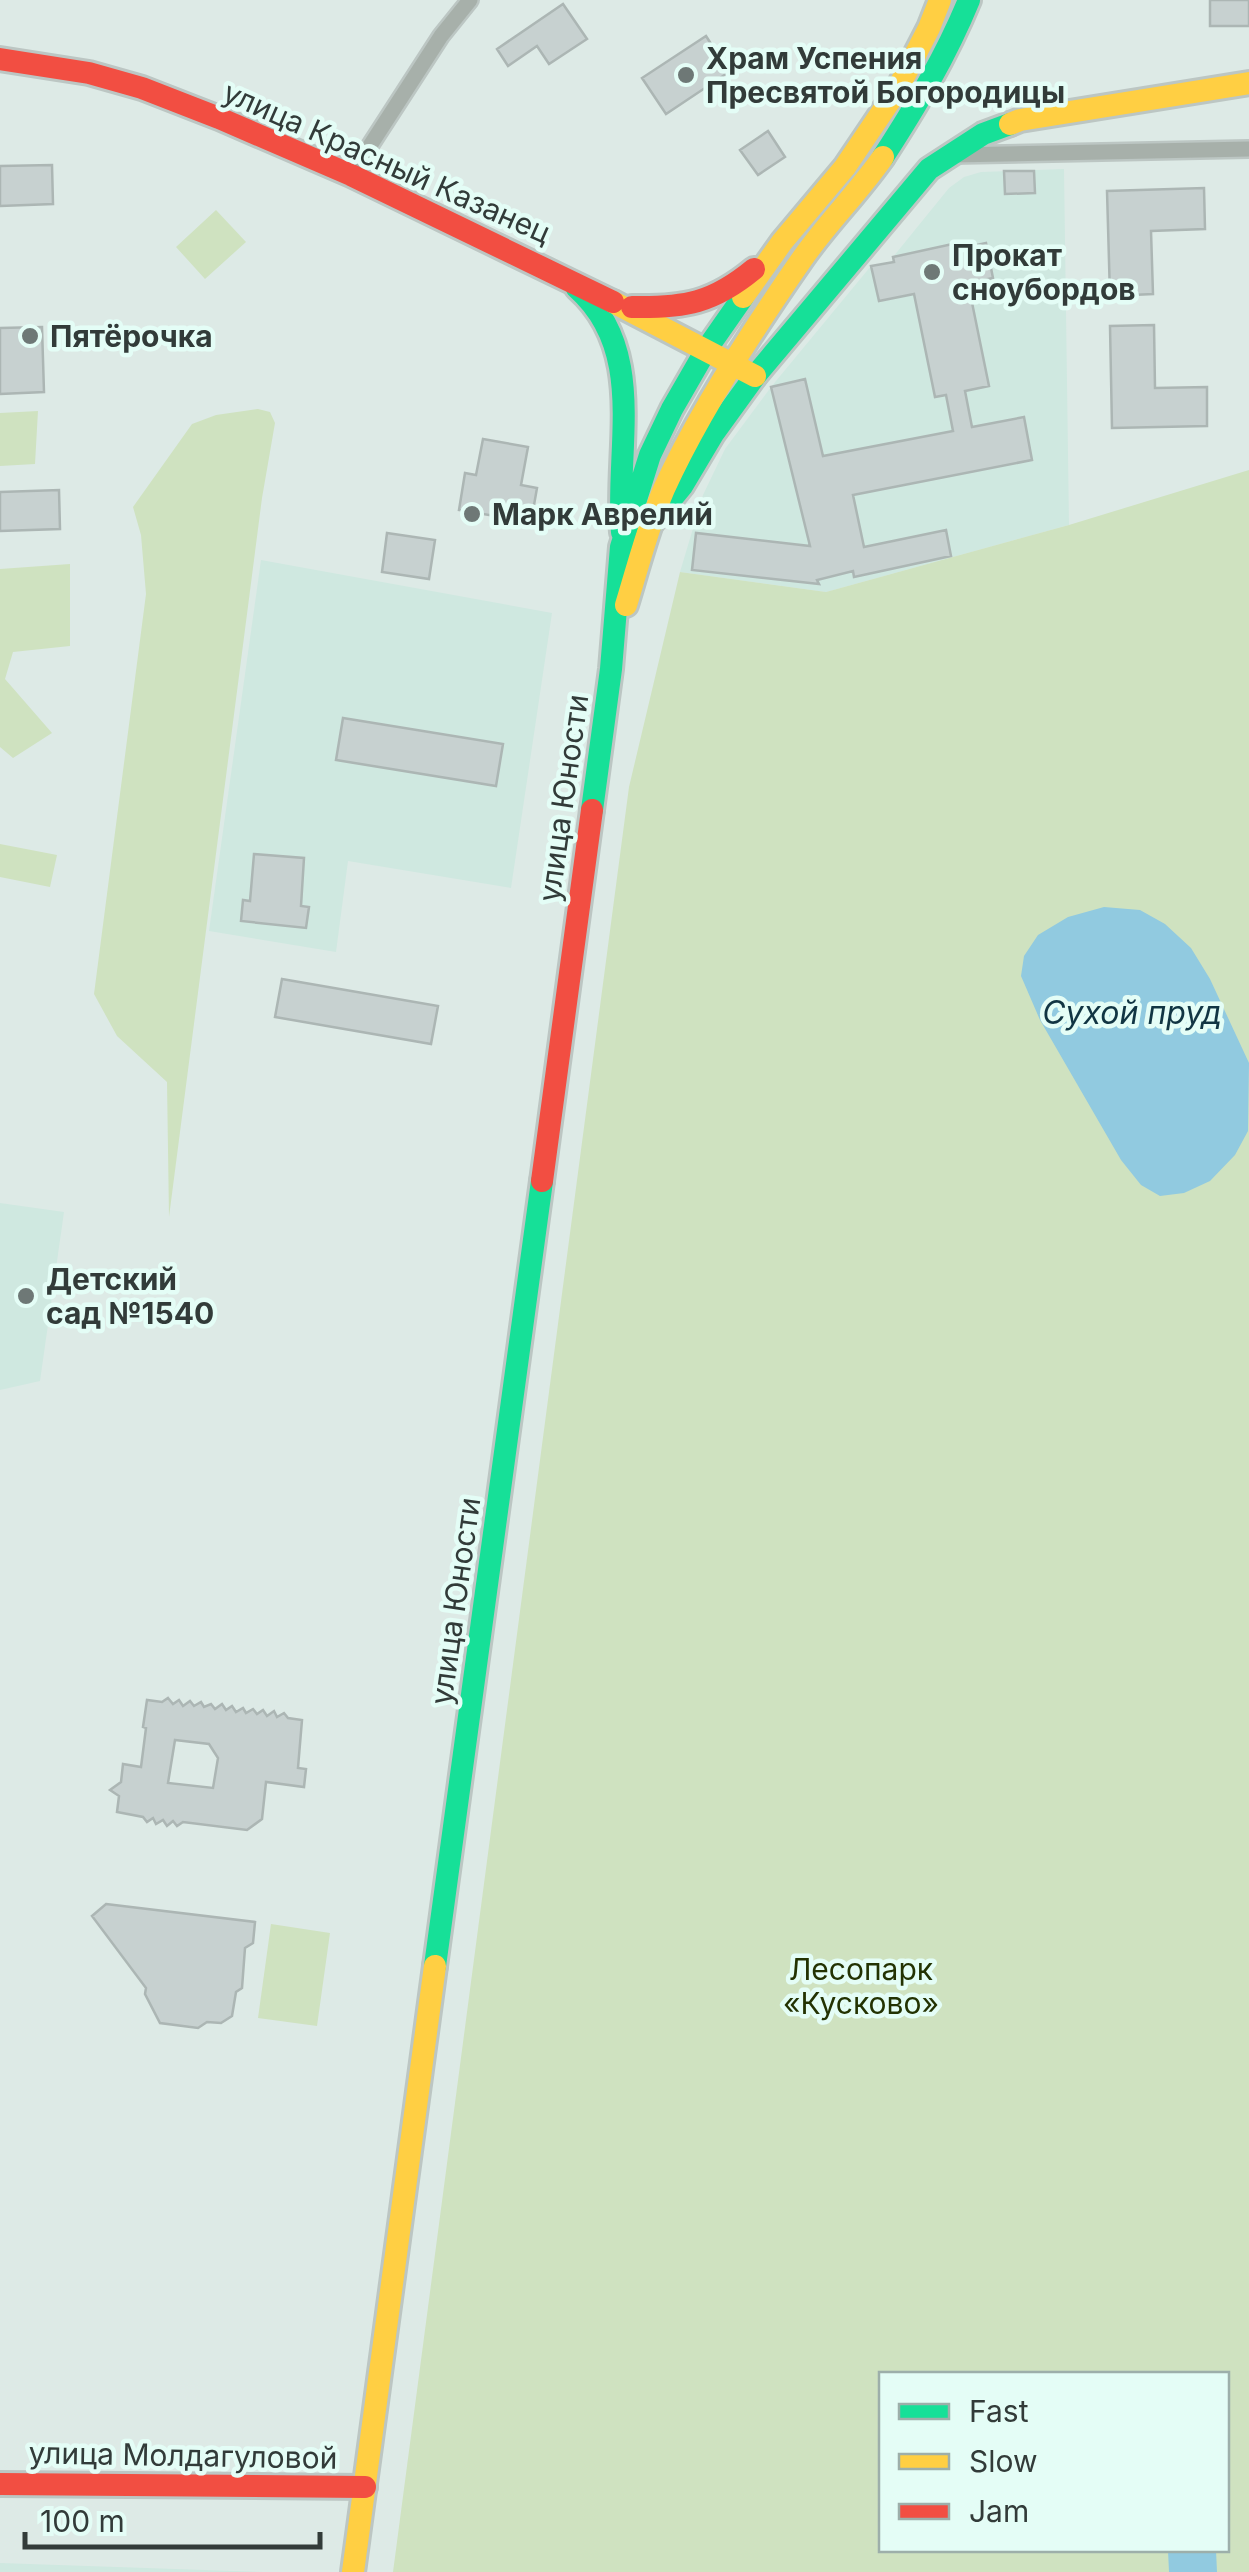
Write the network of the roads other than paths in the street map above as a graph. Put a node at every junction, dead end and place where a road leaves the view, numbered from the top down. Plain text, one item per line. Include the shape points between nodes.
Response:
1 (470, 0) edge
2 (940, 0) edge
3 (969, 0) edge
4 (0, 59) edge
5 (1249, 83) edge
6 (1249, 149) edge
7 (948, 155) junction
8 (351, 175) junction
9 (782, 242) junction
10 (564, 276) junction
11 (626, 307) junction
12 (706, 350) junction
13 (733, 364) junction
14 (755, 376) junction
15 (651, 524) junction
16 (624, 541) junction
17 (615, 637) junction
18 (0, 2484) edge
19 (364, 2487) junction
20 (353, 2572) edge

1 - 8 street
2 - 9 main road via 897,90
3 - 13 main road, улица Юности via 918,104
4 - 8 main road, улица Красный Казанец via 142,88
5 - 7 main road via 1020,120
6 - 7 street
7 - 14 main road via 928,169
8 - 10 main road, улица Красный Казанец
9 - 11 main road via 712,300
9 - 12 main road, улица Юности
10 - 11 main road, улица Красный Казанец
10 - 16 main road via 605,320 616,345
11 - 12 main road, улица Красный Казанец
12 - 13 main road, улица Красный Казанец
12 - 16 main road, улица Юности via 650,455
13 - 14 main road, улица Красный Казанец
13 - 15 main road, улица Юности
14 - 15 main road
15 - 17 main road, улица Юности
16 - 17 main road, улица Юности
17 - 19 main road, улица Юности
18 - 19 main road, улица Молдагуловой
19 - 20 main road, улица Юности

